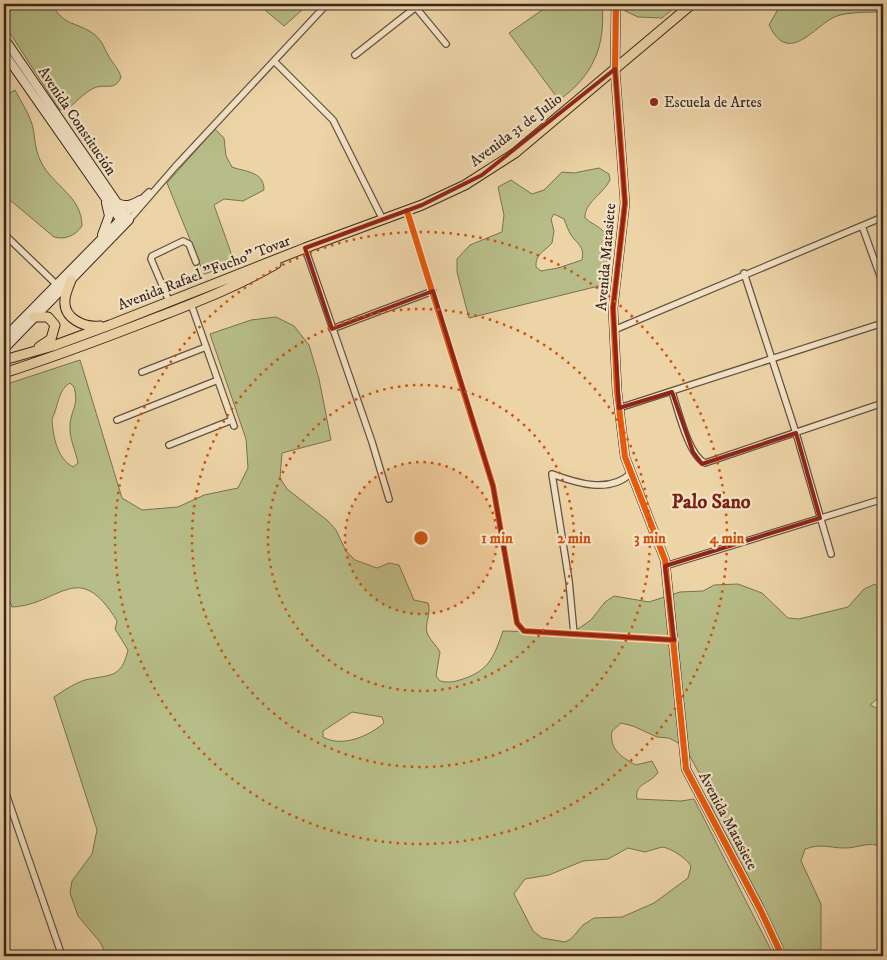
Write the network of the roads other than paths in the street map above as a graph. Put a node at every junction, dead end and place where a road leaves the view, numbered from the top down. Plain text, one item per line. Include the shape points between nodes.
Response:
1 (327, 4) edge
2 (616, 4) edge
3 (692, 4) edge
4 (415, 6) edge
5 (4, 38) edge
6 (446, 44) dead end
7 (4, 54) edge
8 (355, 55) dead end
9 (274, 61) junction
10 (615, 69) junction
11 (166, 177) junction
12 (104, 197) junction
13 (140, 200) junction
14 (116, 202) junction
15 (408, 211) junction
16 (883, 217) edge
17 (125, 220) junction
18 (383, 220) junction
19 (862, 226) junction
20 (4, 234) edge
21 (100, 240) junction
22 (305, 248) junction
23 (196, 262) dead end
24 (744, 273) junction
25 (71, 280) junction
26 (56, 284) junction
27 (883, 284) edge
28 (433, 291) junction
29 (170, 302) junction
30 (190, 304) junction
31 (34, 317) junction
32 (883, 323) edge
33 (110, 325) junction
34 (332, 329) junction
35 (614, 330) junction
36 (4, 338) edge
37 (206, 347) junction
38 (4, 349) edge
39 (31, 353) junction
40 (4, 360) edge
41 (772, 360) junction
42 (142, 372) dead end
43 (4, 373) edge
44 (218, 380) junction
45 (672, 392) junction
46 (883, 403) edge
47 (619, 408) junction
48 (116, 420) dead end
49 (796, 432) junction
50 (169, 445) dead end
51 (631, 473) junction
52 (389, 499) dead end
53 (883, 499) edge
54 (820, 518) junction
55 (831, 554) dead end
56 (665, 566) junction
57 (574, 634) junction
58 (674, 640) junction
59 (4, 788) edge
60 (62, 956) edge
61 (782, 956) edge

1 - 9 street
2 - 10 street, Avenida Matasiete
3 - 10 main road, Avenida 31 de Julio
4 - 6 street
4 - 8 street
5 - 14 street, Avenida Constitución
7 - 12 street, Avenida Constitución
9 - 11 street
9 - 18 street via 333,120
10 - 15 main road, Avenida 31 de Julio via 497,166
10 - 35 street, Avenida Matasiete via 625,203 613,308
11 - 13 street
11 - 17 street
12 - 17 street, Avenida Constitución
12 - 21 street via 109,216
13 - 14 street via 123,206
13 - 17 street
14 - 17 street, Avenida Constitución
15 - 18 main road, Avenida 31 de Julio
15 - 28 street
16 - 19 street
17 - 21 street
17 - 25 street
18 - 22 main road, Avenida 31 de Julio
19 - 24 street
19 - 27 street
20 - 26 street
21 - 26 street
22 - 29 main road, Avenida Rafael "Fucho" Tovar
22 - 30 main road, Avenida Rafael "Fucho" Tovar via 243,283
22 - 34 street
23 - 29 street via 189,244 183,241 152,256
24 - 35 street
24 - 41 street
25 - 31 street
25 - 33 main road via 64,300 66,312 76,321 94,327
26 - 36 street
28 - 34 street
28 - 57 street via 493,486 518,623 524,631
29 - 33 main road, Avenida Rafael "Fucho" Tovar
30 - 37 street
30 - 43 main road, Avenida Rafael "Fucho" Tovar via 71,351
31 - 38 street
31 - 39 main road via 48,317 53,321 55,330 52,339
32 - 41 street
33 - 39 main road, Avenida Rafael "Fucho" Tovar
34 - 52 street
35 - 47 street, Avenida Matasiete
37 - 42 street
37 - 44 street
39 - 40 main road, Avenida Rafael "Fucho" Tovar
41 - 45 street
41 - 49 street
44 - 48 street
44 - 50 street via 233,423
45 - 47 street
45 - 49 street via 693,452 705,463
46 - 49 street
47 - 51 street, Avenida Matasiete via 625,457
49 - 54 street
51 - 56 street, Avenida Matasiete
51 - 57 street via 615,484 599,486 552,474
53 - 54 street
54 - 55 street
54 - 56 street
56 - 58 street, Avenida Matasiete
57 - 58 street
58 - 61 street, Avenida Matasiete via 686,769
59 - 60 street

